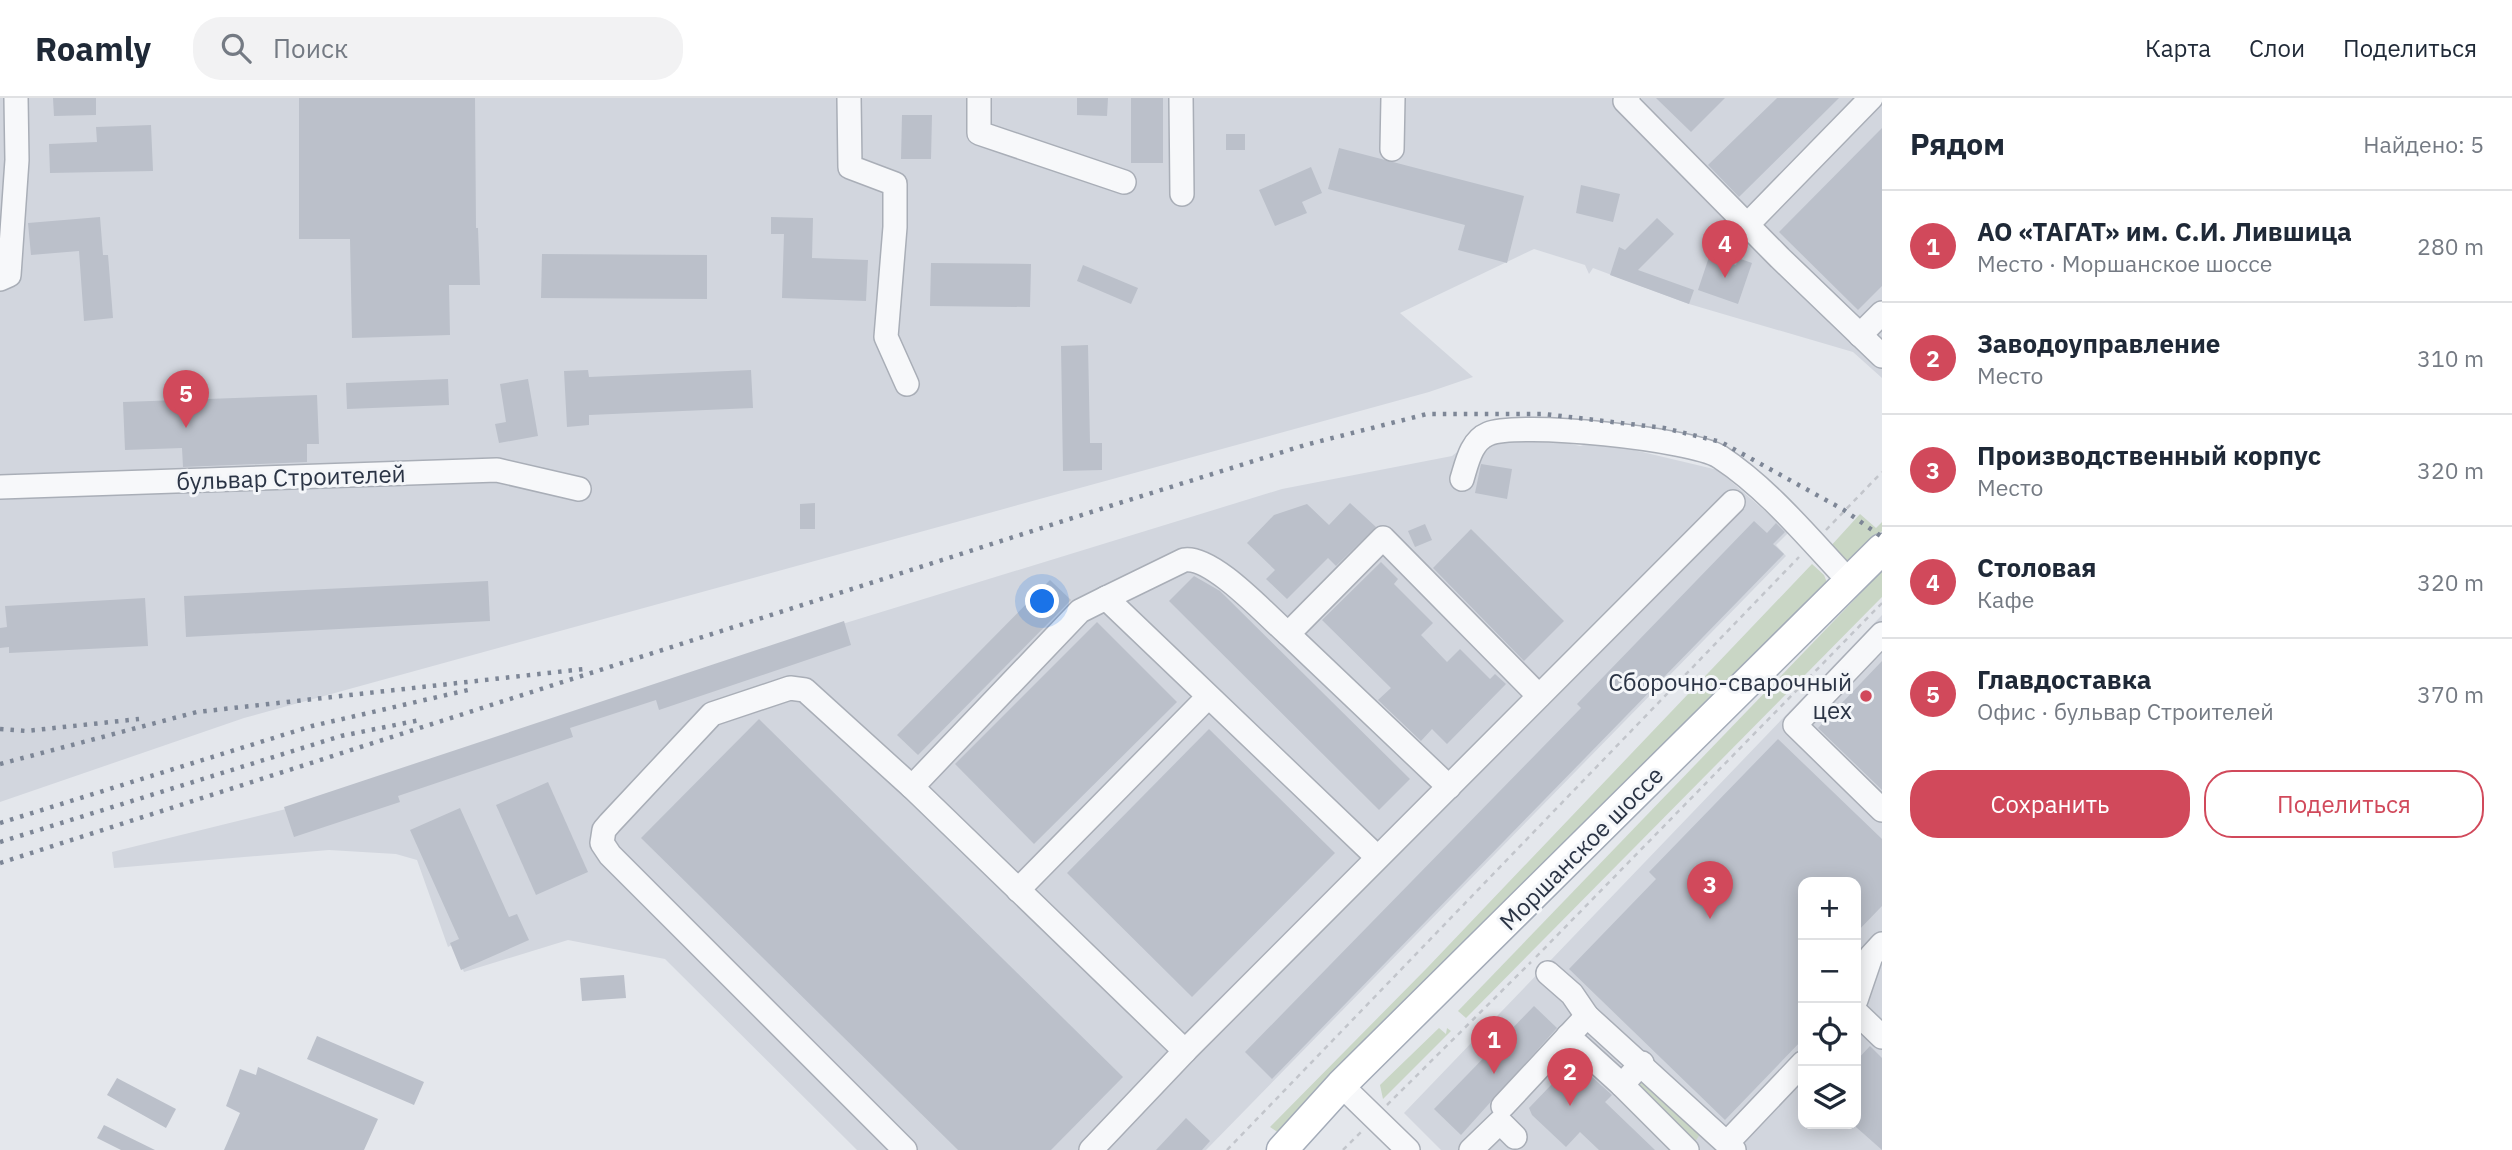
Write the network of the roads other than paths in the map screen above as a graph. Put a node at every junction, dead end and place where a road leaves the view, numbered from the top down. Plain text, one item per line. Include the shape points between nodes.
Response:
1 (16, 98) edge
2 (849, 98) edge
3 (979, 98) edge
4 (1181, 98) edge
5 (1393, 98) edge
6 (1628, 98) edge
7 (1871, 98) edge
8 (1392, 149) dead end
9 (1124, 182) dead end
10 (1182, 194) dead end
11 (1747, 225) junction
12 (0, 279) edge
13 (1882, 313) edge
14 (1860, 335) junction
15 (1882, 356) edge
16 (906, 384) dead end
17 (1462, 479) dead end
18 (0, 487) edge
19 (579, 489) dead end
20 (1733, 502) dead end
21 (1882, 549) edge
22 (1851, 583) junction
23 (1106, 598) junction
24 (1288, 634) junction
25 (1882, 634) edge
26 (1539, 696) junction
27 (1208, 697) junction
28 (1449, 786) junction
29 (912, 787) junction
30 (1882, 810) edge
31 (1377, 857) junction
32 (1018, 890) junction
33 (1882, 944) edge
34 (1548, 973) dead end
35 (1861, 985) edge
36 (1587, 1016) junction
37 (1861, 1017) edge
38 (1568, 1036) junction
39 (1882, 1037) edge
40 (1185, 1051) junction
41 (1642, 1063) junction
42 (1800, 1066) edge
43 (1341, 1085) junction
44 (1622, 1085) junction
45 (1503, 1106) dead end
46 (1515, 1137) dead end
47 (1730, 1147) edge
48 (905, 1150) edge
49 (1091, 1150) edge
50 (1282, 1150) edge
51 (1408, 1150) edge
52 (1471, 1150) edge
53 (1687, 1150) edge

1 - 12 street via 9,275
2 - 16 street via 850,167 895,184 886,337
3 - 9 street via 979,133
4 - 10 street
5 - 8 street
6 - 11 street via 1626,101
7 - 11 street
11 - 14 street
13 - 14 street
14 - 15 street
17 - 22 street via 1473,446 1487,434 1521,430 1611,432 1716,455 1747,476
18 - 19 street, бульвар Строителей via 497,470
20 - 26 street
21 - 22 main road, Моршанское шоссе
22 - 43 main road, Моршанское шоссе
23 - 24 street via 1195,559 1213,568
23 - 27 street
23 - 29 street via 1080,611
24 - 26 street via 1384,538
24 - 28 street
25 - 30 street via 1795,725
26 - 28 street
27 - 31 street
27 - 32 street
28 - 31 street
29 - 32 street
29 - 48 street via 805,690 790,688 712,714 610,823 602,843
31 - 40 street
32 - 40 street
33 - 35 street via 1871,956
34 - 36 street via 1572,994
36 - 38 street
36 - 41 street
37 - 39 street
38 - 44 street
38 - 45 street
40 - 49 street
41 - 44 street
41 - 47 street
42 - 47 street
43 - 50 main road, Моршанское шоссе
43 - 51 street
44 - 53 street
46 - 52 street via 1500,1122

